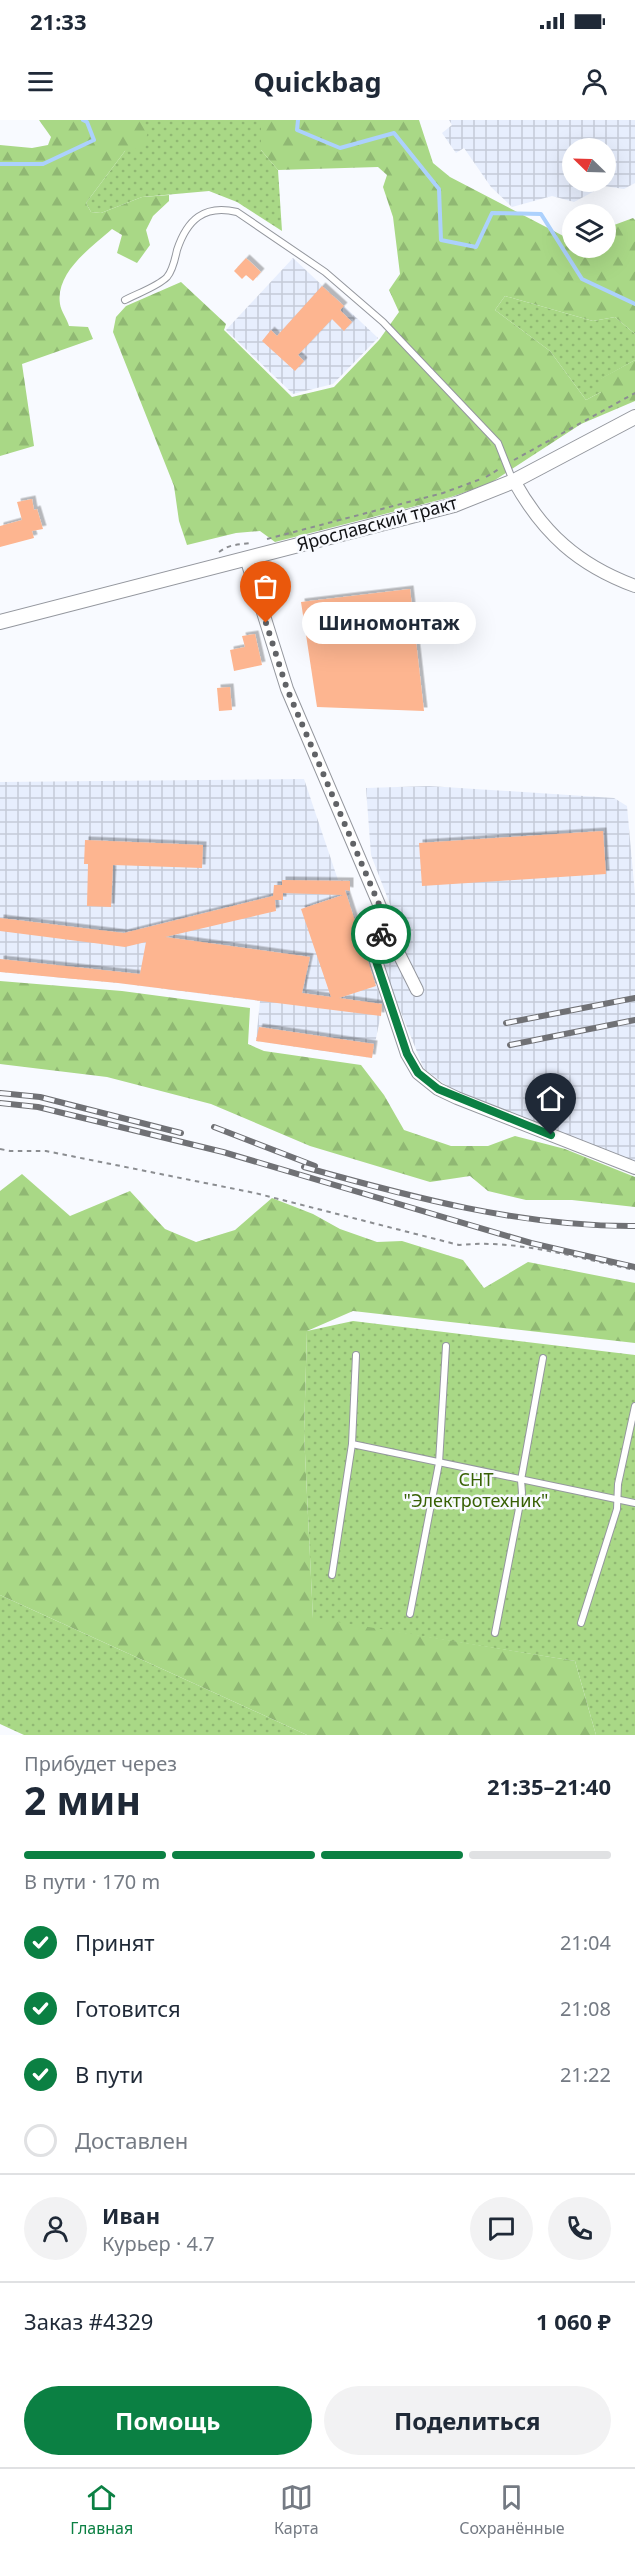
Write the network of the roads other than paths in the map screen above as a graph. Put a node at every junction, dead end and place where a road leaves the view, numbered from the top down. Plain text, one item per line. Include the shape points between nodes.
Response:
1 (125, 300) dead end
2 (635, 417) edge
3 (514, 482) junction
4 (246, 558) junction
5 (635, 586) edge
6 (0, 622) edge
7 (384, 916) junction
8 (417, 990) dead end
9 (635, 1168) edge
10 (446, 1346) dead end
11 (356, 1355) dead end
12 (543, 1358) dead end
13 (635, 1406) edge
14 (352, 1444) junction
15 (439, 1463) junction
16 (521, 1480) junction
17 (617, 1500) junction
18 (635, 1503) edge
19 (332, 1575) dead end
20 (410, 1614) dead end
21 (581, 1623) dead end
22 (495, 1633) dead end

1 - 3 lane via 166,277 188,228 197,218 209,210 237,212 325,272 382,322 498,443
2 - 3 street, Ярославский тракт
3 - 4 street, Ярославский тракт via 454,505
3 - 5 street via 543,526 562,545 601,571
4 - 6 street, Ярославский тракт
4 - 7 street via 287,689
7 - 8 street
7 - 9 street via 375,958 407,1054 418,1073 457,1098
10 - 15 lane
11 - 14 lane
12 - 16 lane
13 - 17 lane
14 - 15 lane
14 - 19 lane
15 - 16 lane
15 - 20 lane
16 - 17 lane
16 - 22 lane via 522,1493
17 - 18 lane
17 - 21 lane

